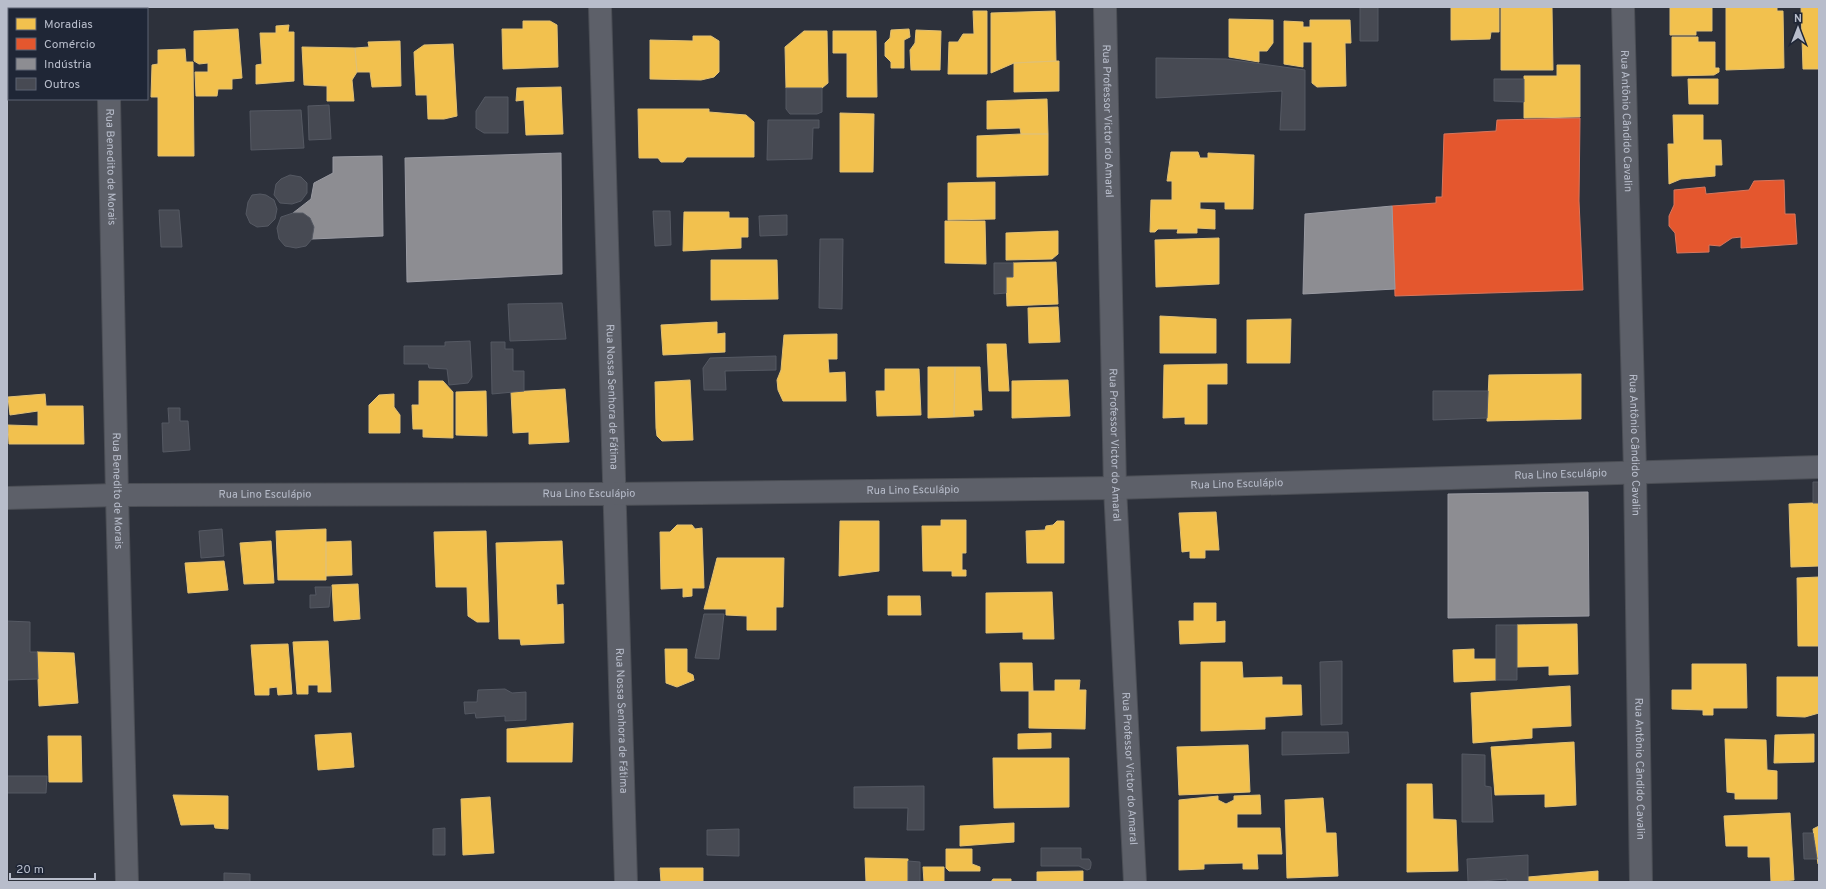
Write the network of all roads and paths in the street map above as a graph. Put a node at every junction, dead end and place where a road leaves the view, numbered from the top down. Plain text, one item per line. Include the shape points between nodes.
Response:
1 (101, 7) edge
2 (600, 7) edge
3 (1105, 7) edge
4 (1623, 7) edge
5 (69, 8) edge
6 (109, 100) edge
7 (1819, 467) edge
8 (1635, 472) junction
9 (1115, 488) junction
10 (614, 494) junction
11 (117, 495) junction
12 (7, 498) edge
13 (127, 882) edge
14 (626, 882) edge
15 (1135, 882) edge
16 (1642, 882) edge

1 - 5 street
2 - 10 street, Rua Nossa Senhora de Fátima
3 - 9 street, Rua Professor Victor do Amaral
4 - 8 street, Rua Antônio Cândido Cavalin
6 - 11 street, Rua Benedito de Morais
7 - 8 street, Rua Lino Esculápio
8 - 9 street, Rua Lino Esculápio
8 - 16 street, Rua Antônio Cândido Cavalin
9 - 10 street, Rua Lino Esculápio
9 - 15 street, Rua Professor Victor do Amaral
10 - 11 street, Rua Lino Esculápio
10 - 14 street, Rua Nossa Senhora de Fátima
11 - 12 street, Rua Lino Esculápio
11 - 13 street, Rua Benedito de Morais

